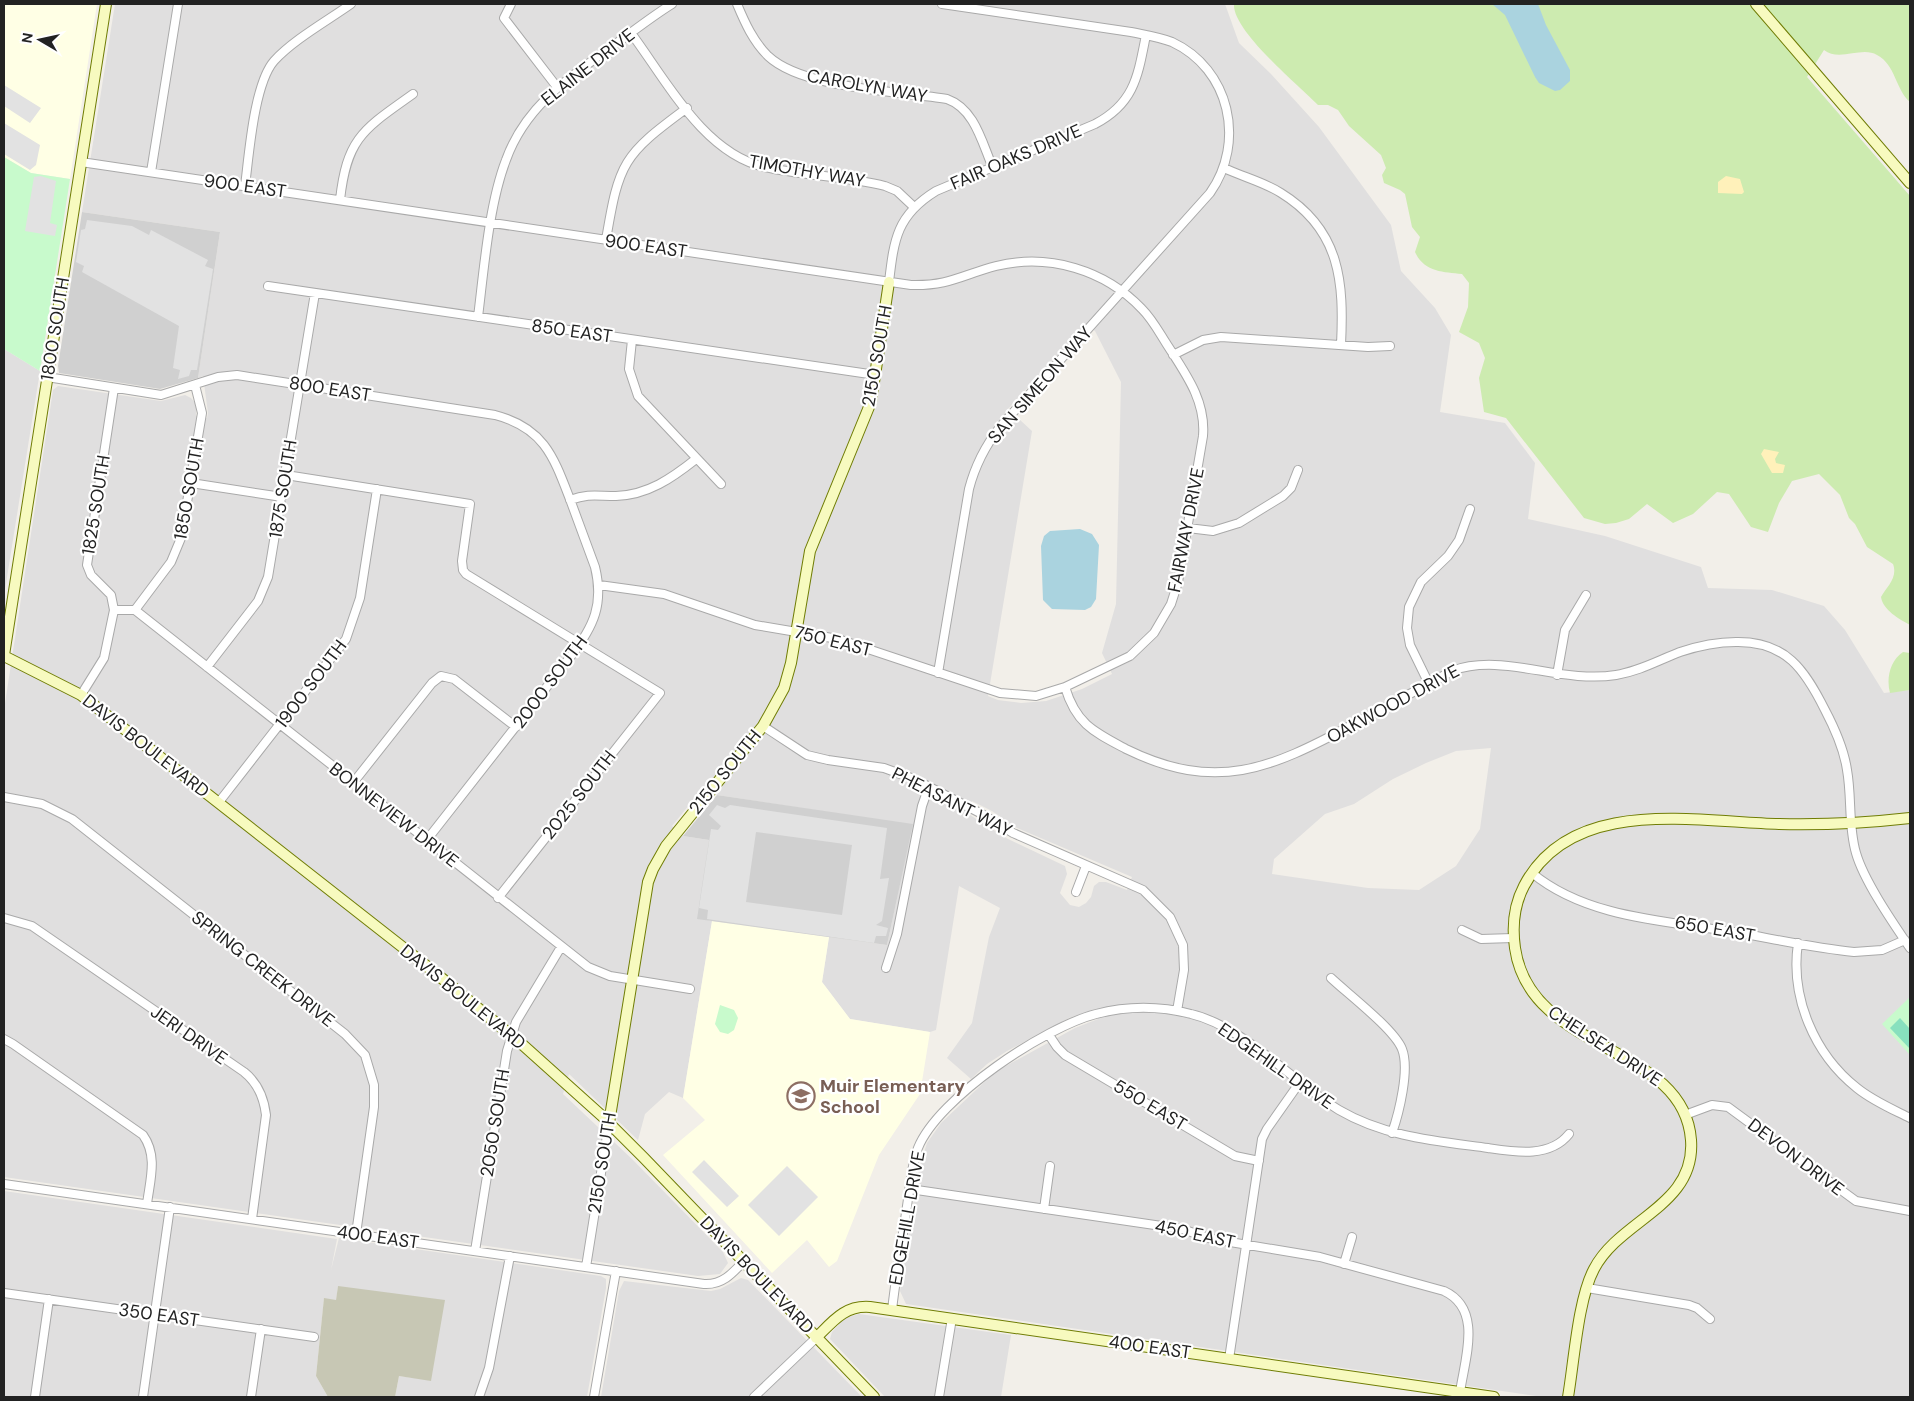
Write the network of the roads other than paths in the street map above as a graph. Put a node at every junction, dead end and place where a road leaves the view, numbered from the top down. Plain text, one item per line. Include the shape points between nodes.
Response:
1 (106, 4) edge
2 (178, 4) edge
3 (350, 4) edge
4 (511, 4) edge
5 (672, 4) edge
6 (737, 4) edge
7 (942, 4) edge
8 (1756, 4) edge
9 (632, 33) junction
10 (1146, 35) junction
11 (557, 87) junction
12 (413, 94) dead end
13 (687, 108) junction
14 (81, 162) junction
15 (993, 168) junction
16 (1224, 168) junction
17 (151, 172) junction
18 (1910, 182) edge
19 (245, 186) junction
20 (340, 200) junction
21 (914, 206) junction
22 (492, 223) junction
23 (606, 240) junction
24 (889, 282) junction
25 (268, 286) dead end
26 (1122, 292) junction
27 (315, 293) junction
28 (478, 317) junction
29 (632, 340) junction
30 (1340, 345) junction
31 (1390, 346) dead end
32 (1174, 355) junction
33 (876, 375) junction
34 (47, 377) junction
35 (300, 384) junction
36 (195, 385) junction
37 (114, 388) junction
38 (696, 458) junction
39 (1298, 470) dead end
40 (286, 475) junction
41 (191, 483) junction
42 (721, 484) dead end
43 (377, 489) junction
44 (282, 497) junction
45 (570, 500) junction
46 (1470, 509) dead end
47 (1188, 528) junction
48 (599, 585) junction
49 (1586, 595) dead end
50 (114, 610) junction
51 (135, 610) junction
52 (796, 631) junction
53 (580, 644) junction
54 (4, 655) edge
55 (207, 667) junction
56 (938, 673) junction
57 (1556, 675) junction
58 (1429, 684) junction
59 (1065, 687) junction
60 (82, 695) junction
61 (280, 725) junction
62 (763, 726) junction
63 (516, 727) junction
64 (353, 783) junction
65 (929, 786) junction
66 (4, 797) edge
67 (219, 802) junction
68 (1910, 818) edge
69 (1852, 824) junction
70 (426, 841) junction
71 (1086, 866) junction
72 (1532, 873) junction
73 (1076, 892) dead end
74 (498, 898) junction
75 (4, 918) edge
76 (1462, 930) dead end
77 (1513, 938) junction
78 (1904, 940) junction
79 (1798, 943) junction
80 (561, 947) junction
81 (1910, 948) edge
82 (886, 968) dead end
83 (1331, 978) dead end
84 (631, 980) junction
85 (690, 990) dead end
86 (1177, 1011) junction
87 (1049, 1035) junction
88 (512, 1036) junction
89 (4, 1039) edge
90 (1300, 1082) junction
91 (1686, 1115) junction
92 (1910, 1118) edge
93 (609, 1123) junction
94 (1392, 1133) junction
95 (1569, 1134) dead end
96 (1259, 1161) junction
97 (1050, 1166) dead end
98 (4, 1184) edge
99 (910, 1189) junction
100 (147, 1204) junction
101 (170, 1207) junction
102 (1044, 1209) junction
103 (1910, 1211) edge
104 (252, 1219) junction
105 (356, 1234) junction
106 (1352, 1237) dead end
107 (1247, 1245) junction
108 (475, 1251) junction
109 (510, 1256) junction
110 (744, 1261) junction
111 (1344, 1264) junction
112 (586, 1267) junction
113 (616, 1271) junction
114 (1587, 1288) junction
115 (4, 1293) edge
116 (49, 1300) junction
117 (892, 1310) junction
118 (155, 1314) junction
119 (952, 1318) junction
120 (1710, 1319) dead end
121 (261, 1329) junction
122 (314, 1337) dead end
123 (816, 1338) junction
124 (1230, 1359) junction
125 (1460, 1392) junction
126 (35, 1397) edge
127 (143, 1397) edge
128 (251, 1397) edge
129 (479, 1397) edge
130 (594, 1397) edge
131 (754, 1397) edge
132 (874, 1397) edge
133 (939, 1397) edge
134 (1494, 1397) edge
135 (1568, 1397) edge

1 - 14 street, 1800 SOUTH
2 - 17 street
3 - 19 street via 280,55 268,69 261,85
4 - 11 street via 504,18
5 - 9 street, ELAINE DRIVE
6 - 15 street, CAROLYN WAY via 760,47 790,70 812,79 941,98 959,105 972,120
7 - 10 street
8 - 18 street
9 - 11 street, ELAINE DRIVE
9 - 13 street, TIMOTHY WAY
10 - 15 street, FAIR OAKS DRIVE via 1136,82 1115,111 1095,124
10 - 16 street via 1185,50 1204,66 1220,88 1230,129
11 - 22 street, ELAINE DRIVE via 526,120 512,146 500,178
12 - 20 street via 371,124 357,140 345,167
13 - 21 street, TIMOTHY WAY via 717,145 744,161 885,186 897,191
13 - 23 street via 645,140 627,160 616,184
14 - 17 street, 900 EAST
14 - 34 street, 1800 SOUTH
15 - 21 street, FAIR OAKS DRIVE via 936,191
16 - 26 street, SAN SIMEON WAY via 1210,193
16 - 30 street via 1281,193 1306,213 1321,231 1333,253 1340,278
17 - 19 street, 900 EAST
19 - 20 street, 900 EAST
20 - 22 street, 900 EAST
21 - 24 street, FAIR OAKS DRIVE via 906,215 896,238
22 - 23 street, 900 EAST
22 - 28 street, ELAINE DRIVE
23 - 24 street, 900 EAST
24 - 26 street, 900 EAST via 939,284 995,266 1037,261 1085,271
24 - 33 street, 2150 SOUTH
25 - 27 street, 850 EAST
26 - 32 street, 900 EAST via 1146,313
26 - 56 street, SAN SIMEON WAY via 1000,427 979,460 969,489
27 - 28 street, 850 EAST
27 - 35 street, 1875 SOUTH
28 - 29 street, 850 EAST
29 - 33 street, 850 EAST
29 - 38 street via 629,362 635,389 647,407
30 - 31 street
30 - 32 street via 1221,337 1202,340
32 - 47 street, FAIRWAY DRIVE via 1197,394 1204,419
33 - 52 street, 2150 SOUTH via 867,413 810,551
34 - 37 street, 800 EAST
34 - 54 street, 1800 SOUTH
35 - 36 street, 800 EAST via 230,375
35 - 40 street, 1875 SOUTH
35 - 45 street, 800 EAST via 513,421 531,431 551,452
36 - 37 street, 800 EAST via 161,394
36 - 41 street, 1850 SOUTH via 202,409
37 - 50 street, 1825 SOUTH via 87,565 91,575 111,595
38 - 42 street
38 - 45 street via 665,482 642,491 615,496 591,494
39 - 47 street via 1283,496 1239,523 1213,531
40 - 43 street
40 - 44 street, 1875 SOUTH
41 - 44 street
41 - 51 street, 1850 SOUTH via 177,550
43 - 53 street via 470,504 463,570
43 - 61 street, 1900 SOUTH via 360,598 352,626 338,650
44 - 55 street, 1875 SOUTH via 272,564 264,589
45 - 48 street, 2000 SOUTH
46 - 58 street via 1459,540 1448,556 1421,582 1409,607 1407,628 1410,646
47 - 59 street, FAIRWAY DRIVE via 1175,593 1154,632 1130,656
48 - 52 street, 750 EAST via 664,594 755,625
48 - 53 street, 2000 SOUTH via 596,611
49 - 57 street via 1565,630
50 - 51 street
50 - 60 street via 104,658
51 - 55 street, BONNEVIEW DRIVE
52 - 56 street, 750 EAST via 838,639
52 - 62 street, 2150 SOUTH via 786,682
53 - 63 street, 2000 SOUTH
53 - 74 street, 2025 SOUTH via 660,692
54 - 60 street, DAVIS BOULEVARD via 19,666
55 - 61 street, BONNEVIEW DRIVE
56 - 59 street, 750 EAST via 1012,695 1036,696
57 - 58 street, OAKWOOD DRIVE via 1477,664 1452,671
57 - 69 street, OAKWOOD DRIVE via 1585,678 1622,674 1689,649 1716,644 1746,642 1774,649 1804,672 1834,727 1847,770
58 - 59 street, OAKWOOD DRIVE via 1300,754 1267,766 1218,772 1162,764 1101,736 1075,714
60 - 67 street, DAVIS BOULEVARD
61 - 64 street, BONNEVIEW DRIVE
61 - 67 street, 1900 SOUTH
62 - 65 street, PHEASANT WAY via 807,754 884,768
62 - 84 street, 2150 SOUTH via 659,857 645,896
63 - 64 street via 454,679 441,676 432,683
63 - 70 street, 2000 SOUTH
64 - 70 street, BONNEVIEW DRIVE
65 - 71 street, PHEASANT WAY via 1013,833
65 - 82 street via 922,806 898,934
66 - 105 street, SPRING CREEK DRIVE via 42,804 72,819 359,1047 371,1069 375,1096
67 - 88 street, DAVIS BOULEVARD
68 - 69 street, CHELSEA DRIVE
69 - 72 street, CHELSEA DRIVE via 1624,821 1589,830 1568,840 1545,857
69 - 78 street, OAKWOOD DRIVE via 1859,861
70 - 74 street, BONNEVIEW DRIVE
71 - 73 street
71 - 86 street, PHEASANT WAY via 1143,890 1170,917 1178,930 1184,953 1184,978
72 - 77 street, CHELSEA DRIVE via 1517,905
72 - 79 street, 650 EAST via 1558,891 1597,908
74 - 80 street, BONNEVIEW DRIVE
75 - 104 street, JERI DRIVE via 32,926 253,1081 263,1099 266,1115
76 - 77 street via 1481,938
77 - 91 street, CHELSEA DRIVE via 1524,978 1545,1008 1658,1080 1677,1098
78 - 79 street, 650 EAST via 1887,948 1860,952
78 - 81 street, OAKWOOD DRIVE
79 - 92 street via 1799,992 1821,1047 1858,1089
80 - 84 street, BONNEVIEW DRIVE via 598,973
80 - 88 street, 2050 SOUTH via 516,1022
83 - 94 street via 1392,1035 1402,1049 1405,1066 1398,1116
84 - 85 street, BONNEVIEW DRIVE
84 - 93 street, 2150 SOUTH
86 - 87 street, EDGEHILL DRIVE via 1147,1008 1108,1011 1086,1017
86 - 90 street, EDGEHILL DRIVE via 1222,1026
87 - 96 street, 550 EAST via 1066,1055 1236,1156
87 - 99 street, EDGEHILL DRIVE via 992,1067 935,1121 919,1146
88 - 93 street, DAVIS BOULEVARD
88 - 108 street, 2050 SOUTH via 503,1069
89 - 100 street via 143,1135 150,1146 152,1158
90 - 94 street, EDGEHILL DRIVE via 1350,1116
90 - 96 street via 1266,1128
91 - 103 street, DEVON DRIVE via 1712,1105 1728,1107 1856,1201
91 - 114 street, CHELSEA DRIVE via 1692,1146 1681,1184 1664,1204 1605,1252
93 - 110 street, DAVIS BOULEVARD
93 - 112 street, 2150 SOUTH
94 - 95 street, EDGEHILL DRIVE via 1525,1152 1557,1146
96 - 107 street
97 - 102 street
98 - 100 street, 400 EAST
99 - 102 street, 450 EAST
99 - 117 street, EDGEHILL DRIVE
100 - 101 street, 400 EAST
101 - 104 street, 400 EAST
101 - 118 street
102 - 107 street, 450 EAST via 1182,1229 1212,1240
104 - 105 street, 400 EAST
105 - 108 street, 400 EAST
106 - 111 street
107 - 111 street, 450 EAST via 1308,1254
107 - 124 street
108 - 109 street, 400 EAST
109 - 112 street, 400 EAST
109 - 129 street via 489,1368
110 - 113 street, 400 EAST via 724,1279 711,1284
110 - 123 street, DAVIS BOULEVARD
111 - 125 street, 450 EAST via 1444,1290 1458,1300 1467,1313 1469,1323
112 - 113 street, 400 EAST
113 - 130 street
114 - 120 street via 1688,1305
114 - 135 street, CHELSEA DRIVE
115 - 116 street, 350 EAST
116 - 118 street, 350 EAST
116 - 126 street
117 - 119 street, 400 EAST
117 - 123 street, 400 EAST via 852,1307
118 - 121 street, 350 EAST
118 - 127 street
119 - 124 street, 400 EAST
119 - 133 street
121 - 122 street, 350 EAST
121 - 128 street
123 - 131 street
123 - 132 street, DAVIS BOULEVARD
124 - 125 street, 400 EAST
125 - 134 street, 400 EAST

